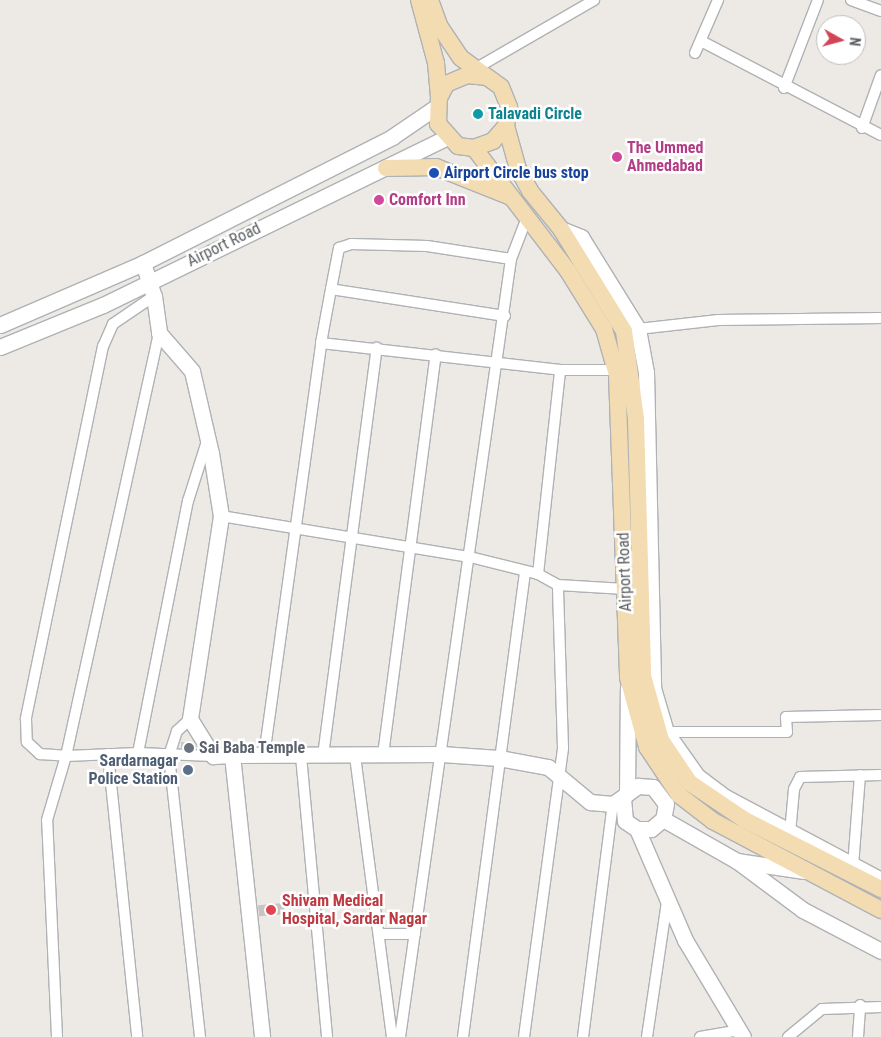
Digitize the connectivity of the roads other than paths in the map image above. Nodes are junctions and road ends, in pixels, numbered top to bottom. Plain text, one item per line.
1 (419, 0) edge
2 (430, 0) edge
3 (594, 0) edge
4 (718, 0) edge
5 (818, 0) edge
6 (851, 0) edge
7 (881, 11) edge
8 (701, 40) junction
9 (695, 53) dead end
10 (479, 74) junction
11 (881, 75) edge
12 (784, 88) junction
13 (437, 102) junction
14 (506, 126) junction
15 (862, 128) junction
16 (881, 135) edge
17 (446, 138) junction
18 (474, 148) junction
19 (386, 168) junction
20 (518, 200) junction
21 (528, 215) junction
22 (561, 230) junction
23 (511, 259) junction
24 (143, 262) junction
25 (150, 281) junction
26 (331, 289) junction
27 (154, 296) junction
28 (504, 316) junction
29 (881, 318) edge
30 (0, 325) edge
31 (638, 329) junction
32 (159, 333) junction
33 (321, 342) junction
34 (0, 347) edge
35 (377, 348) junction
36 (436, 354) junction
37 (499, 360) junction
38 (560, 370) junction
39 (615, 370) junction
40 (208, 438) junction
41 (221, 516) junction
42 (296, 527) junction
43 (352, 537) junction
44 (411, 547) junction
45 (470, 557) junction
46 (525, 572) junction
47 (538, 574) junction
48 (558, 585) junction
49 (625, 589) junction
50 (628, 678) junction
51 (881, 715) edge
52 (190, 719) junction
53 (666, 732) junction
54 (138, 753) junction
55 (108, 754) junction
56 (383, 754) junction
57 (441, 754) junction
58 (232, 755) junction
59 (66, 756) junction
60 (169, 756) junction
61 (213, 756) junction
62 (264, 756) junction
63 (301, 756) junction
64 (323, 756) junction
65 (355, 756) junction
66 (499, 758) junction
67 (559, 774) junction
68 (881, 775) edge
69 (860, 776) junction
70 (664, 785) junction
71 (621, 799) junction
72 (663, 819) junction
73 (637, 829) junction
74 (790, 833) junction
75 (737, 861) junction
76 (853, 866) junction
77 (804, 871) junction
78 (821, 880) junction
79 (881, 880) edge
80 (881, 890) edge
81 (881, 900) edge
82 (667, 902) junction
83 (881, 910) edge
84 (380, 934) junction
85 (415, 934) junction
86 (881, 951) edge
87 (860, 1005) junction
88 (881, 1007) edge
89 (741, 1033) edge
90 (57, 1037) edge
91 (137, 1037) edge
92 (200, 1037) edge
93 (262, 1037) edge
94 (327, 1037) edge
95 (392, 1037) edge
96 (400, 1037) edge
97 (463, 1037) edge
98 (524, 1037) edge
99 (583, 1037) edge
100 (647, 1037) edge
101 (700, 1037) edge
102 (788, 1037) edge
103 (858, 1037) edge

1 - 13 main road
2 - 10 main road
3 - 10 street
4 - 8 street
5 - 12 street
6 - 7 street
8 - 9 street
8 - 12 street
10 - 13 main road
10 - 14 main road
11 - 15 street
12 - 15 street
13 - 17 main road
13 - 24 street, Airport Road
14 - 18 main road
14 - 22 main road, Airport Road
15 - 16 street
17 - 18 main road
17 - 19 street, Airport Road
18 - 20 main road, Airport Road
19 - 20 main road
19 - 25 street, Airport Road
20 - 21 main road, Airport Road
21 - 23 street
21 - 39 main road, Airport Road
22 - 31 street
22 - 80 main road, Airport Road
23 - 26 street
23 - 28 street
24 - 25 street
24 - 30 street, Airport Road
25 - 27 street
25 - 34 street, Airport Road
26 - 28 street
26 - 33 street
27 - 32 street
27 - 59 street
28 - 37 street
29 - 31 street
31 - 53 street
32 - 40 street
32 - 59 street
33 - 35 street
33 - 42 street
35 - 36 street
35 - 43 street
36 - 37 street
36 - 44 street
37 - 38 street
37 - 45 street
38 - 39 street
38 - 47 street
39 - 49 main road, Airport Road
40 - 41 street
40 - 54 street
41 - 42 street
41 - 52 street
42 - 43 street
42 - 62 street
43 - 44 street
43 - 64 street
44 - 45 street
44 - 56 street
45 - 46 street
45 - 57 street
46 - 47 street
46 - 66 street
47 - 48 street
48 - 49 street
48 - 67 street
49 - 50 main road, Airport Road
50 - 70 main road, Airport Road
50 - 71 street
51 - 53 street
52 - 60 street
52 - 61 street
53 - 74 street
54 - 55 street
54 - 60 street
55 - 59 street
55 - 91 street
56 - 57 street
56 - 65 street
57 - 66 street
57 - 85 street
58 - 61 street
58 - 62 street
58 - 93 street
59 - 90 street
60 - 61 street
60 - 92 street
62 - 63 street
63 - 64 street
63 - 94 street
64 - 65 street
65 - 84 street
66 - 67 street
66 - 97 street
67 - 71 street
67 - 98 street
68 - 69 street
69 - 74 street
69 - 76 street
70 - 71 street
70 - 72 street
70 - 77 main road, Airport Road
71 - 73 street
71 - 99 street
72 - 73 street
72 - 75 street
73 - 82 street
74 - 76 street
75 - 77 street
75 - 86 street
76 - 79 street
77 - 78 main road, Airport Road
78 - 81 main road
78 - 83 main road, Airport Road
82 - 89 street
82 - 100 street
84 - 85 street
84 - 95 street
85 - 96 street
87 - 88 street
87 - 102 street
87 - 103 street
89 - 101 street

